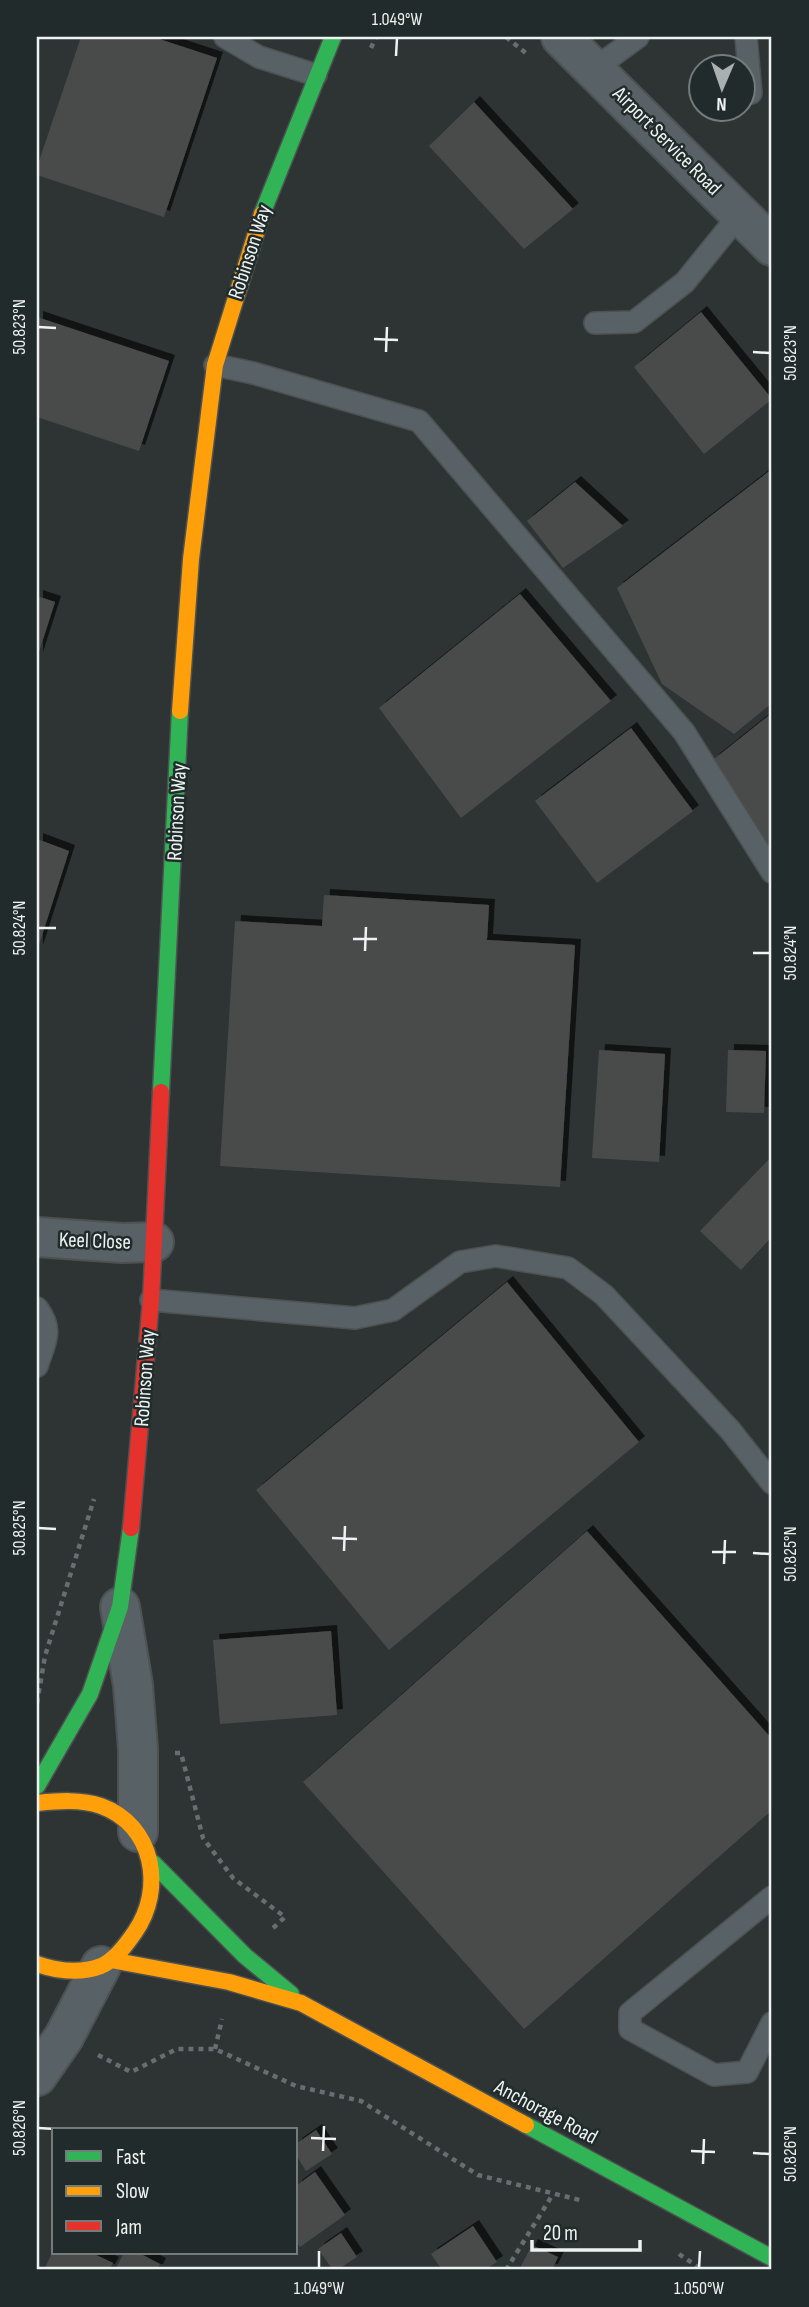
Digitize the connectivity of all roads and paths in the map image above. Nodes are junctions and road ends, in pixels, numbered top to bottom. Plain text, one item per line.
1 (225, 37) edge
2 (333, 37) edge
3 (561, 37) edge
4 (638, 37) edge
5 (594, 69) junction
6 (316, 75) junction
7 (740, 214) junction
8 (772, 246) edge
9 (595, 323) dead end
10 (215, 365) junction
11 (772, 872) edge
12 (37, 1237) edge
13 (154, 1242) junction
14 (151, 1300) junction
15 (37, 1308) edge
16 (37, 1366) edge
17 (772, 1483) edge
18 (120, 1607) junction
19 (37, 1786) edge
20 (37, 1803) edge
21 (146, 1848) junction
22 (772, 1897) edge
23 (106, 1963) junction
24 (37, 1964) edge
25 (301, 2003) junction
26 (772, 2023) edge
27 (64, 2038) junction
28 (37, 2076) edge
29 (553, 2194) junction
30 (590, 2202) dead end
31 (677, 2252) dead end
32 (772, 2257) edge
33 (506, 2270) edge
34 (709, 2270) edge

1 - 6 lane
2 - 6 street, Robinson Way
3 - 5 street, Airport Service Road
4 - 5 lane
5 - 7 street, Airport Service Road
6 - 10 street, Robinson Way
7 - 8 street, Airport Service Road
7 - 9 lane
10 - 11 lane
10 - 13 street, Robinson Way
12 - 13 street, Keel Close
13 - 14 street, Robinson Way
14 - 17 lane
14 - 18 street, Robinson Way
15 - 16 lane
18 - 19 street, Robinson Way
18 - 21 street, Robinson Way
20 - 21 street, Anchorage Road
21 - 23 street
21 - 25 street, Anchorage Road
22 - 26 lane
23 - 24 street, Anchorage Road
23 - 25 street, Anchorage Road
23 - 27 street
25 - 32 street, Anchorage Road
27 - 28 street
27 - 29 path
29 - 30 path
29 - 33 path
31 - 34 path

